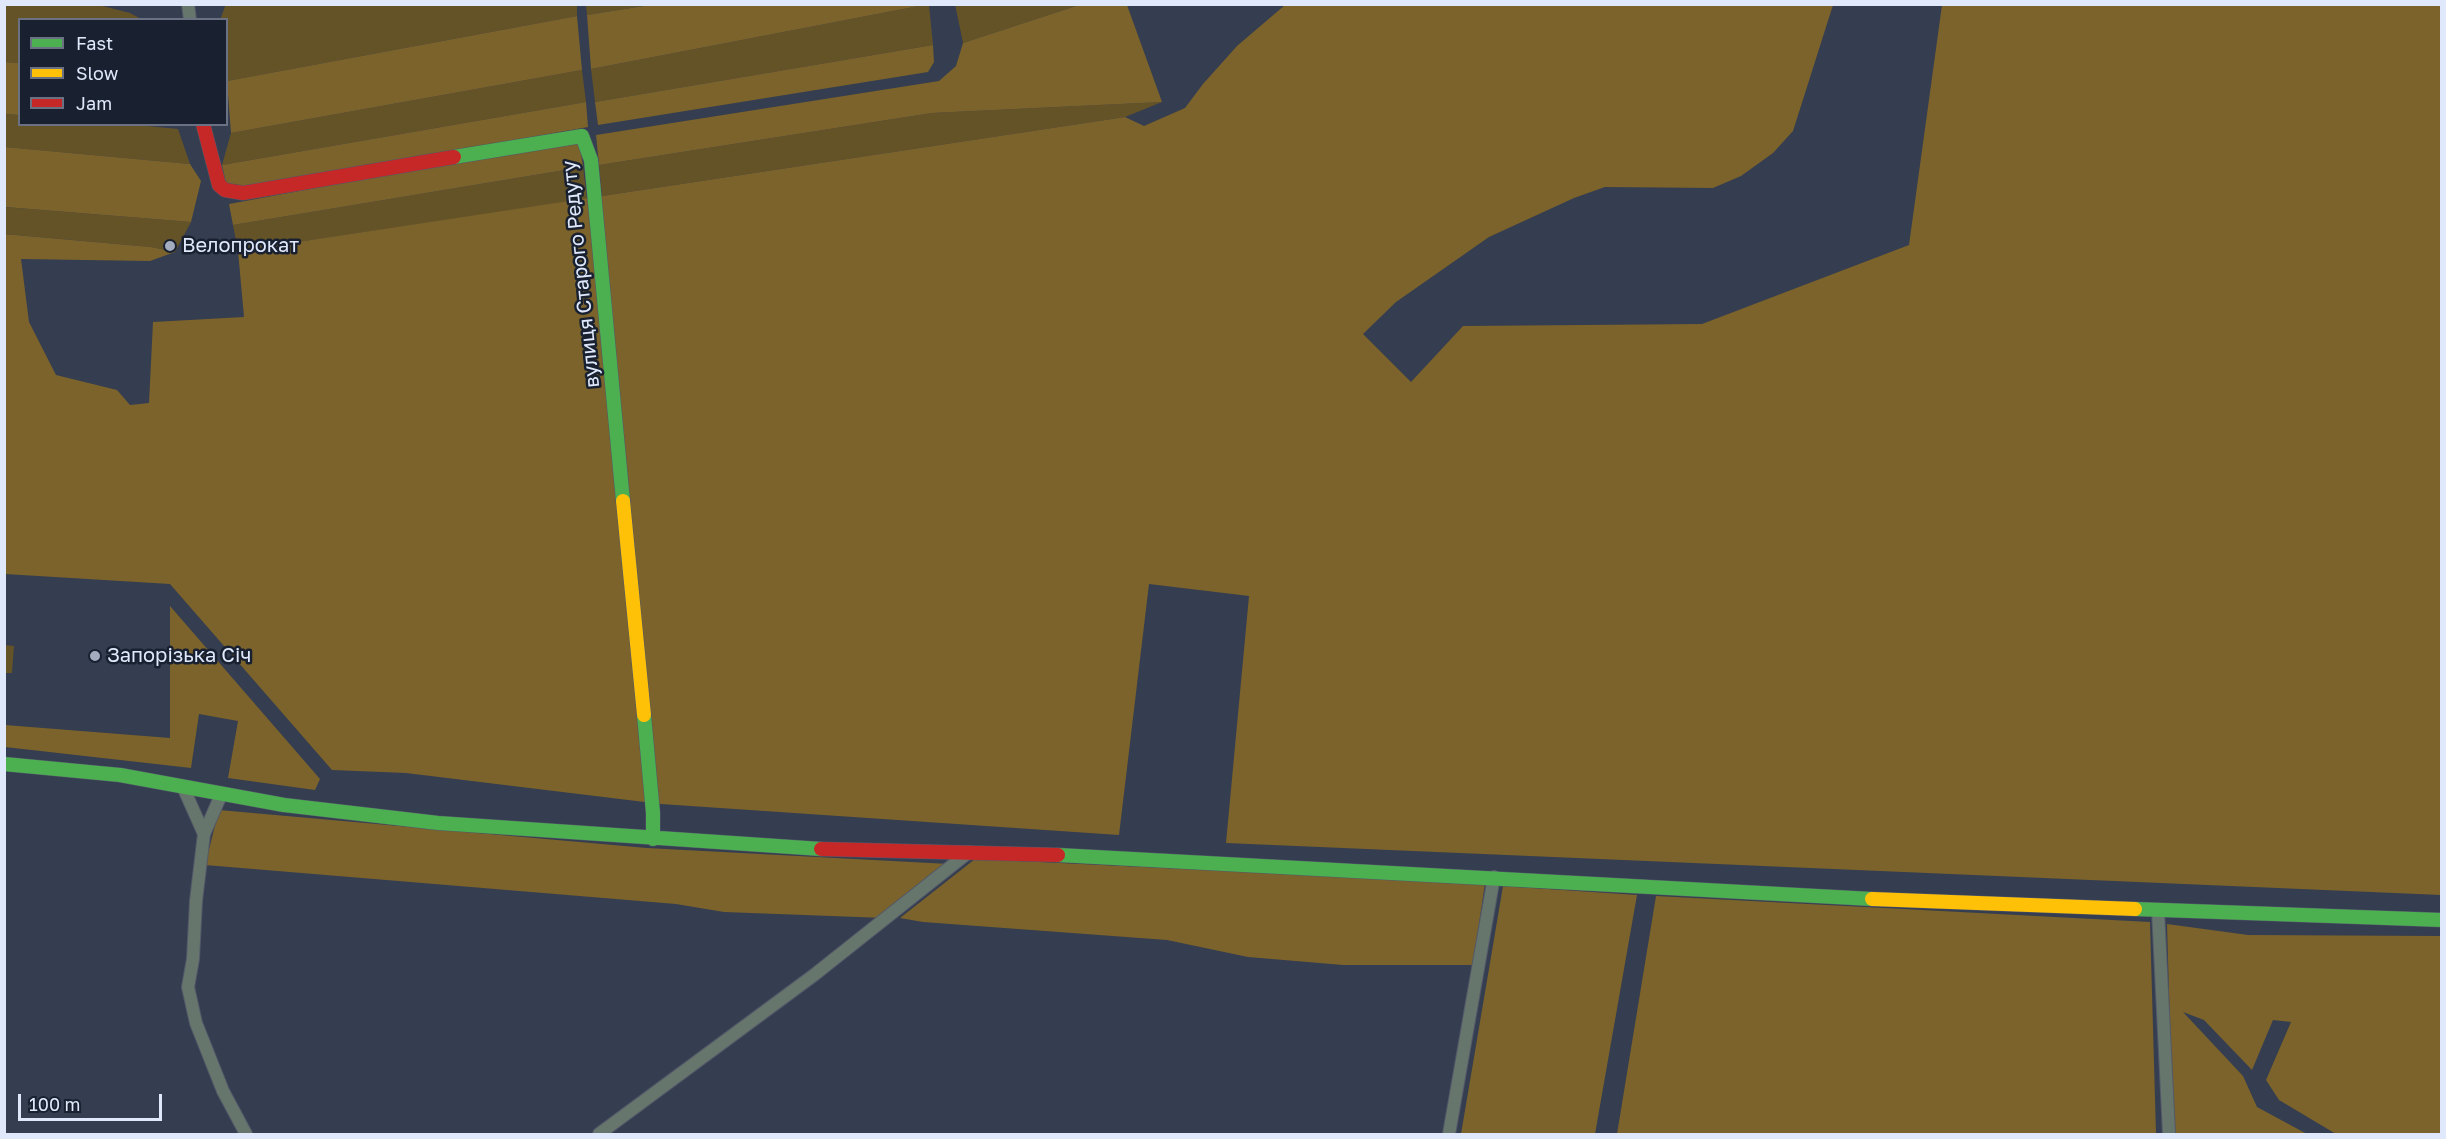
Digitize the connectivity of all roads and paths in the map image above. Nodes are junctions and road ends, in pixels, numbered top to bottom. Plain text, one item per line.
1 (204, 126) edge
2 (4, 764) edge
3 (183, 787) junction
4 (221, 795) junction
5 (204, 834) junction
6 (653, 839) junction
7 (969, 852) junction
8 (1494, 877) junction
9 (2158, 910) junction
10 (2442, 920) edge
11 (246, 1134) edge
12 (599, 1134) edge
13 (1449, 1134) edge
14 (2169, 1134) edge

1 - 6 main road, вулиця Старого Редуту
2 - 3 main road
3 - 4 main road
3 - 5 street
4 - 5 street
4 - 6 main road
5 - 11 street
6 - 7 main road
7 - 8 main road
7 - 12 street
8 - 9 main road
8 - 13 street
9 - 10 main road
9 - 14 street

